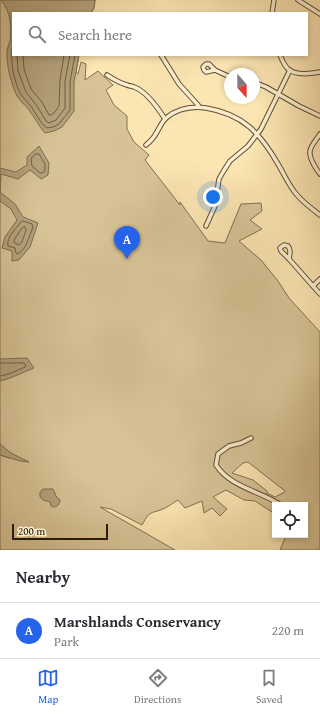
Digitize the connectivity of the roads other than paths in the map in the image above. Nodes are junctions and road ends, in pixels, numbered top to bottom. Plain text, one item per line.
1 (274, 0) edge
2 (298, 0) edge
3 (272, 12) edge
4 (320, 14) edge
5 (162, 56) edge
6 (280, 56) edge
7 (215, 70) dead end
8 (290, 70) junction
9 (320, 72) edge
10 (224, 74) edge
11 (107, 75) dead end
12 (260, 84) edge
13 (278, 93) junction
14 (199, 107) junction
15 (320, 116) edge
16 (165, 119) junction
17 (257, 134) junction
18 (320, 134) edge
19 (146, 145) dead end
20 (320, 174) edge
21 (320, 215) edge
22 (206, 226) dead end
23 (289, 259) dead end
24 (320, 279) edge
25 (313, 286) junction
26 (320, 294) edge
27 (251, 438) dead end
28 (276, 502) edge

1 - 3 street
2 - 4 street
5 - 14 street
6 - 8 street
7 - 10 street
8 - 9 street
8 - 13 street
11 - 16 street
12 - 13 street
13 - 15 street
13 - 17 street
14 - 16 street
14 - 17 street
16 - 19 street
17 - 21 street
17 - 22 street
18 - 20 street
23 - 25 street
24 - 25 street
25 - 26 street
27 - 28 street

